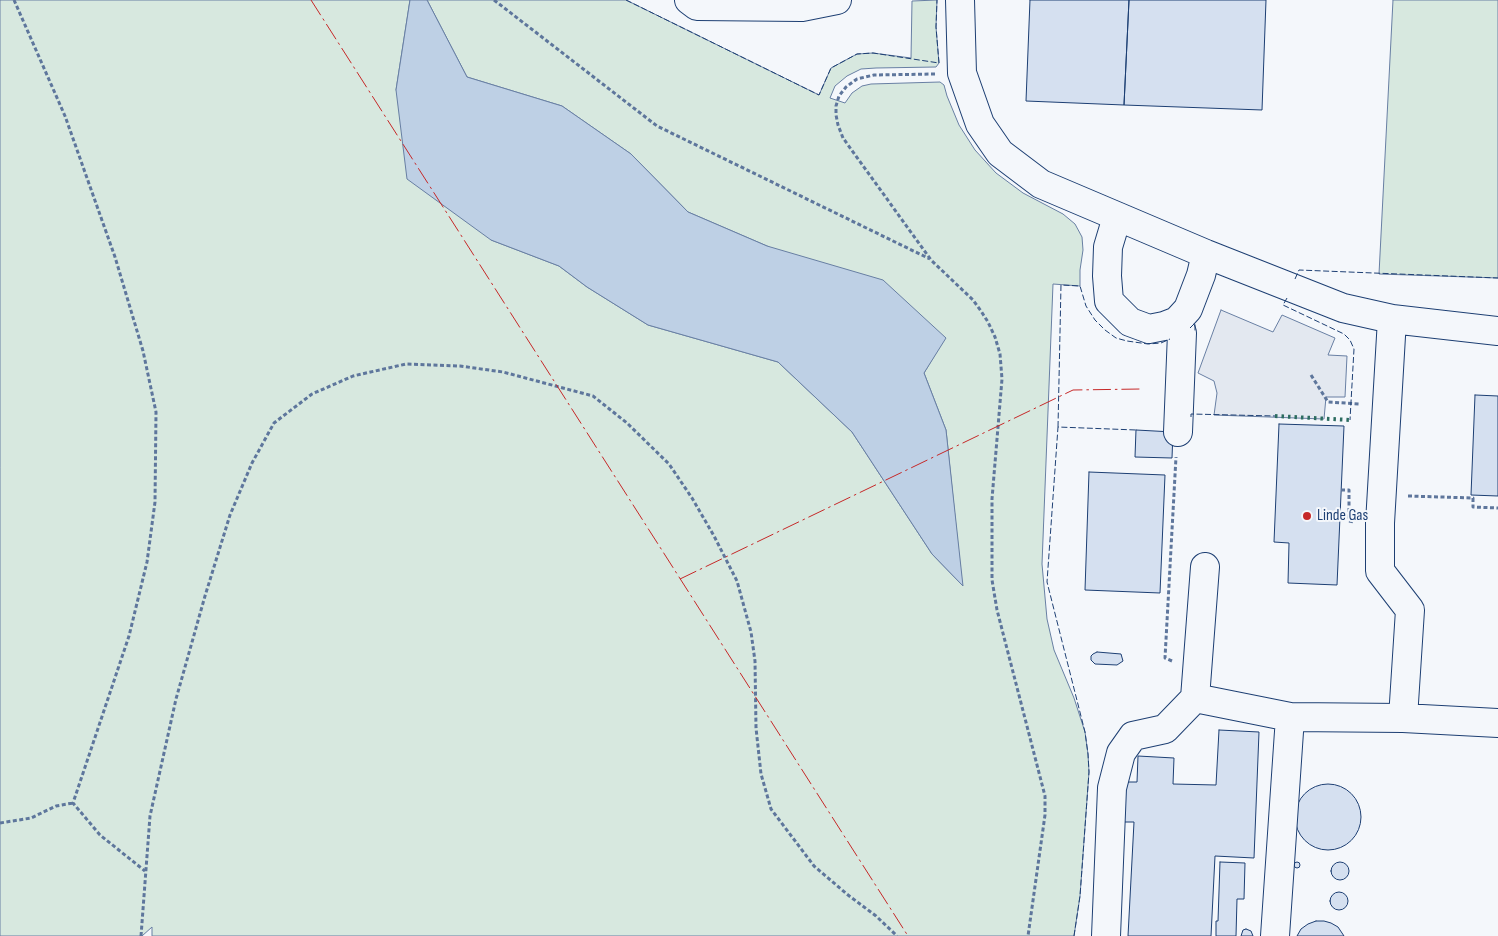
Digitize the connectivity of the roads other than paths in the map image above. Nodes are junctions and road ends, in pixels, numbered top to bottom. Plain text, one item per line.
1 (689, 0) edge
2 (837, 0) edge
3 (960, 0) edge
4 (802, 3) edge
5 (1117, 217) junction
6 (1206, 254) junction
7 (1392, 319) junction
8 (1177, 320) junction
9 (1498, 331) edge
10 (1178, 432) road end
11 (1204, 568) dead end
12 (1196, 685) junction
13 (1290, 717) junction
14 (1403, 718) junction
15 (1498, 723) edge
16 (1106, 936) edge
17 (1275, 936) edge

1 - 4 street
2 - 4 street
3 - 5 street
5 - 6 street
5 - 8 street
6 - 7 street
6 - 8 street
7 - 9 street
7 - 14 street
8 - 10 street
11 - 12 street
12 - 13 street
12 - 16 street
13 - 14 street
13 - 17 street
14 - 15 street

